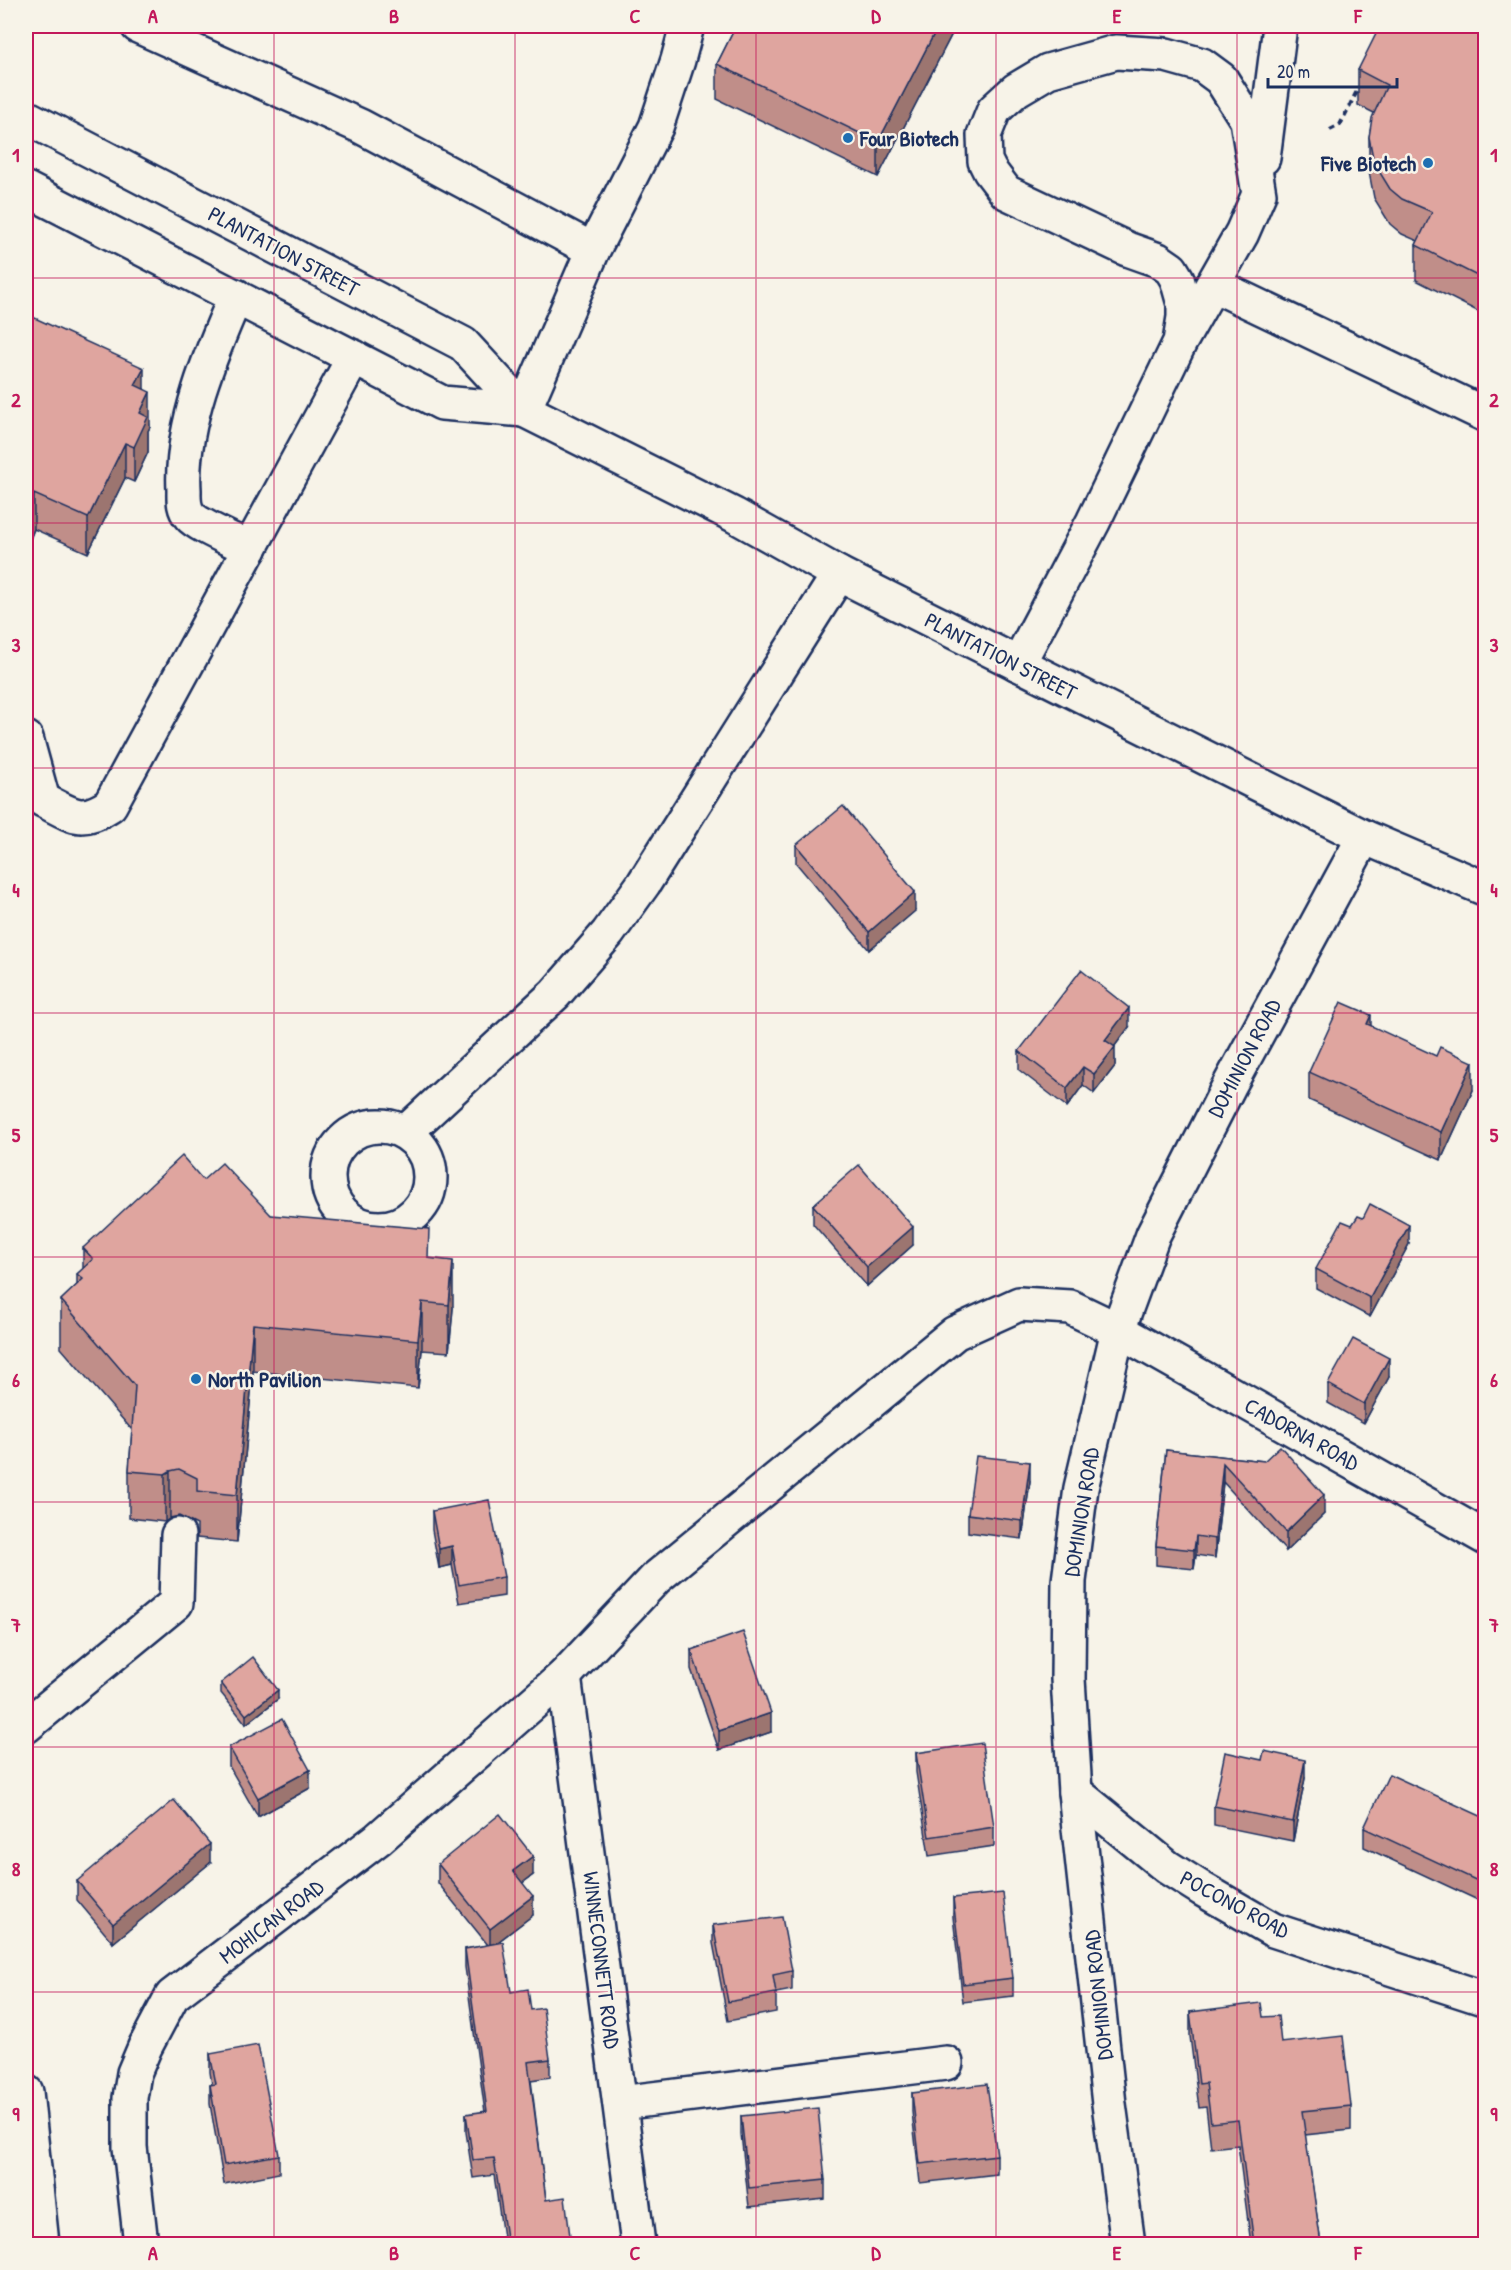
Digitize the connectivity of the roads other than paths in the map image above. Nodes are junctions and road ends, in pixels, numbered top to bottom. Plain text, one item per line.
1 (138, 26) edge
2 (687, 26) edge
3 (1280, 26) edge
4 (26, 117) edge
5 (26, 189) edge
6 (1259, 194) junction
7 (593, 250) junction
8 (1214, 285) junction
9 (236, 296) junction
10 (1180, 342) junction
11 (354, 357) junction
12 (524, 410) junction
13 (1485, 415) edge
14 (250, 549) junction
15 (839, 574) junction
16 (1018, 664) junction
17 (26, 738) edge
18 (1364, 837) junction
19 (1485, 889) edge
20 (406, 1132) dead end
21 (1118, 1330) junction
22 (178, 1535) dead end
23 (1485, 1538) edge
24 (564, 1676) junction
25 (26, 1725) edge
26 (1076, 1792) junction
27 (1485, 1999) edge
28 (946, 2063) dead end
29 (26, 2092) edge
30 (620, 2103) junction
31 (42, 2244) edge
32 (141, 2244) edge
33 (638, 2244) edge
34 (1128, 2244) edge

1 - 7 street
2 - 7 street
3 - 6 street
4 - 12 street, PLANTATION STREET
5 - 9 street, PLANTATION STREET
6 - 8 street
6 - 10 street
7 - 12 street
8 - 10 street
8 - 13 street
9 - 11 street, PLANTATION STREET
9 - 14 street
10 - 16 street
11 - 12 street, PLANTATION STREET
11 - 14 street
12 - 15 street, PLANTATION STREET
14 - 17 street
15 - 16 street, PLANTATION STREET
15 - 20 street
16 - 18 street, PLANTATION STREET
18 - 19 street, PLANTATION STREET
18 - 21 street, DOMINION ROAD
21 - 23 street, CADORNA ROAD
21 - 24 street, CADORNA ROAD
21 - 26 street, DOMINION ROAD
22 - 25 street
24 - 30 street, WINNECONNETT ROAD
24 - 32 street, MOHICAN ROAD
26 - 27 street, POCONO ROAD
26 - 34 street, DOMINION ROAD
28 - 30 street
29 - 31 street
30 - 33 street, WINNECONNETT ROAD

